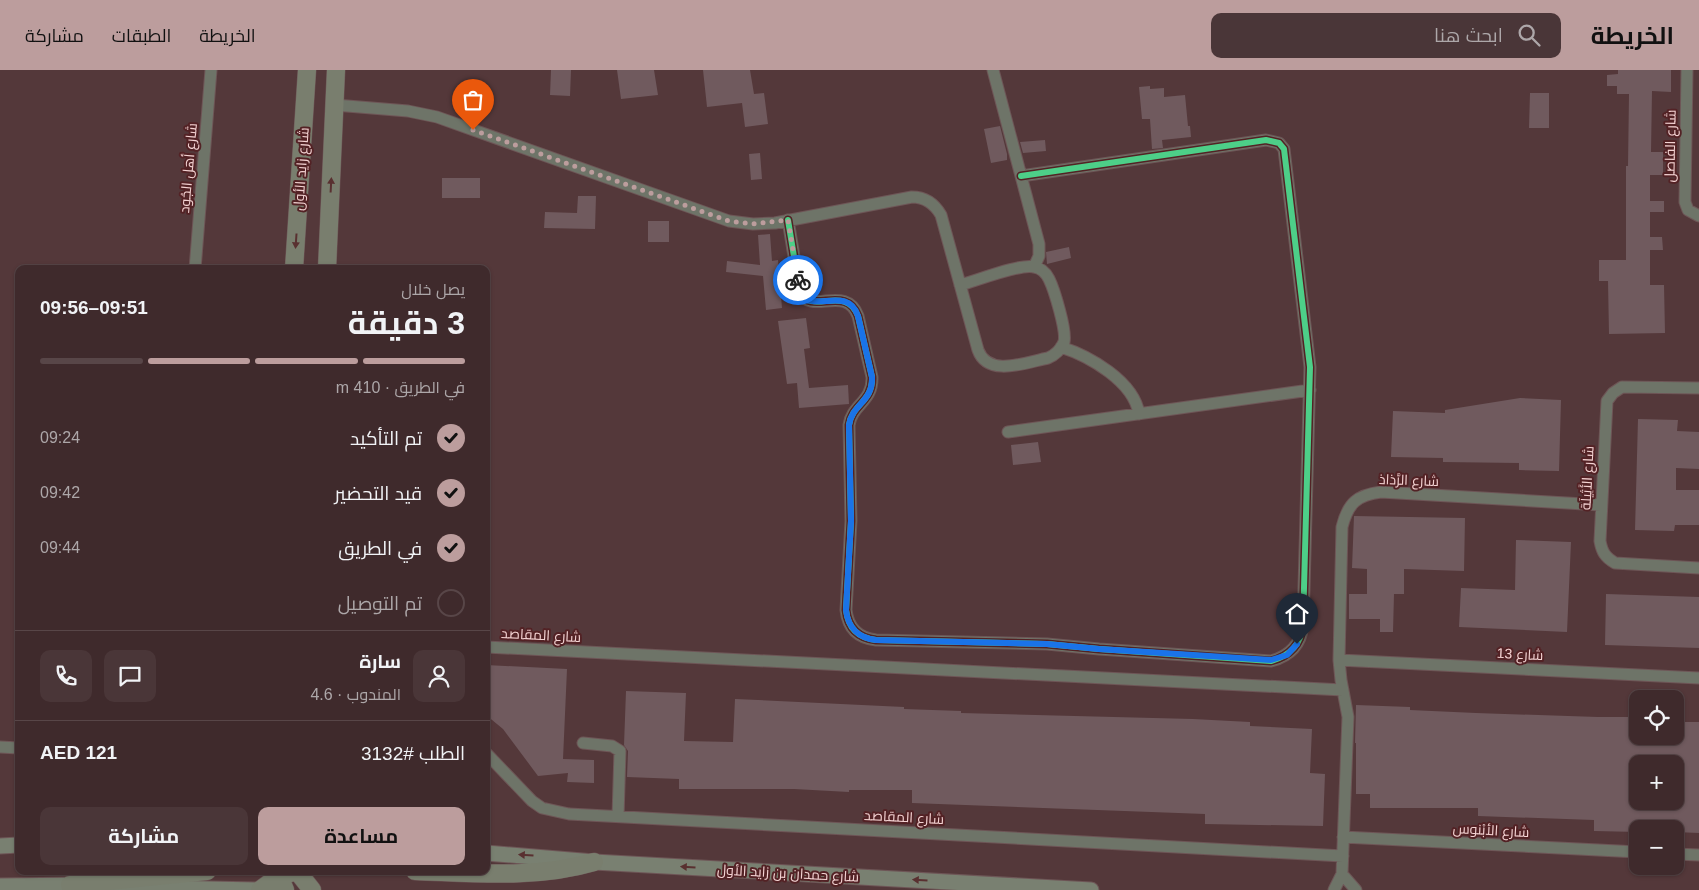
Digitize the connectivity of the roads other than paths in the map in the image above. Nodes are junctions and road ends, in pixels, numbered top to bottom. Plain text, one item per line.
1 (210, 70) edge
2 (307, 70) edge
3 (336, 70) edge
4 (993, 70) edge
5 (1687, 70) edge
6 (335, 105) junction
7 (1021, 176) junction
8 (1699, 216) edge
9 (788, 220) junction
10 (195, 265) edge
11 (294, 265) edge
12 (327, 265) edge
13 (1034, 267) junction
14 (960, 285) junction
15 (1061, 347) junction
16 (1699, 388) edge
17 (1310, 390) junction
18 (1139, 414) junction
19 (1008, 432) dead end
20 (1601, 505) junction
21 (1699, 568) edge
22 (490, 647) edge
23 (1339, 660) junction
24 (1699, 678) edge
25 (1343, 690) junction
26 (583, 743) dead end
27 (0, 747) edge
28 (15, 748) edge
29 (490, 757) edge
30 (618, 817) junction
31 (1343, 837) junction
32 (15, 845) edge
33 (0, 846) edge
34 (1629, 852) edge
35 (490, 853) edge
36 (1684, 854) edge
37 (1699, 855) edge
38 (1343, 856) junction
39 (594, 862) junction
40 (490, 872) edge
41 (1342, 874) junction
42 (168, 875) edge
43 (260, 875) edge
44 (300, 875) edge
45 (313, 875) edge
46 (280, 879) edge
47 (70, 885) junction
48 (0, 886) edge
49 (144, 889) edge
50 (259, 890) edge
51 (313, 890) edge
52 (1091, 890) edge
53 (1334, 890) edge
54 (1356, 890) edge

1 - 10 street, شارع أهل الجُود
2 -> 11 main road, شارع زايد الأول
3 - 6 main road
4 - 7 street
5 - 8 street, شارع الفاصل
6 - 9 street
12 -> 6 main road
7 - 13 street
7 - 17 street
9 - 14 street
9 - 17 street
13 - 14 street
13 - 15 street
14 - 15 street
15 - 18 street
16 - 20 street, شارع الأَثِيلَة
17 - 18 street
18 - 19 street
20 - 21 street, شارع الأَثِيلَة
20 - 23 street, شارع الرَّذاذ
22 - 25 street, شارع المقاصد
23 - 24 street, شارع 13
23 - 25 street, شارع الرَّذاذ
25 - 31 street, شارع الرَّذاذ
26 - 30 street
27 - 28 street
29 - 30 street, شارع المقاصد
30 - 38 street, شارع المقاصد
31 - 34 street, شارع الأبْنوس
31 - 38 street, شارع الرَّذاذ
32 - 33 main road
39 -> 35 main road, شارع حمدان بن زايد الأول
36 - 37 street
38 - 41 street, شارع الرَّذاذ
39 - 40 main road
52 -> 39 main road, شارع حمدان بن زايد الأول
41 - 53 street, شارع الرَّذاذ
41 - 54 street
42 - 47 main road
43 - 50 main road
44 - 51 main road
45 - 51 main road
46 - 50 main road
47 - 48 main road
47 - 49 main road
49 - 50 main road

